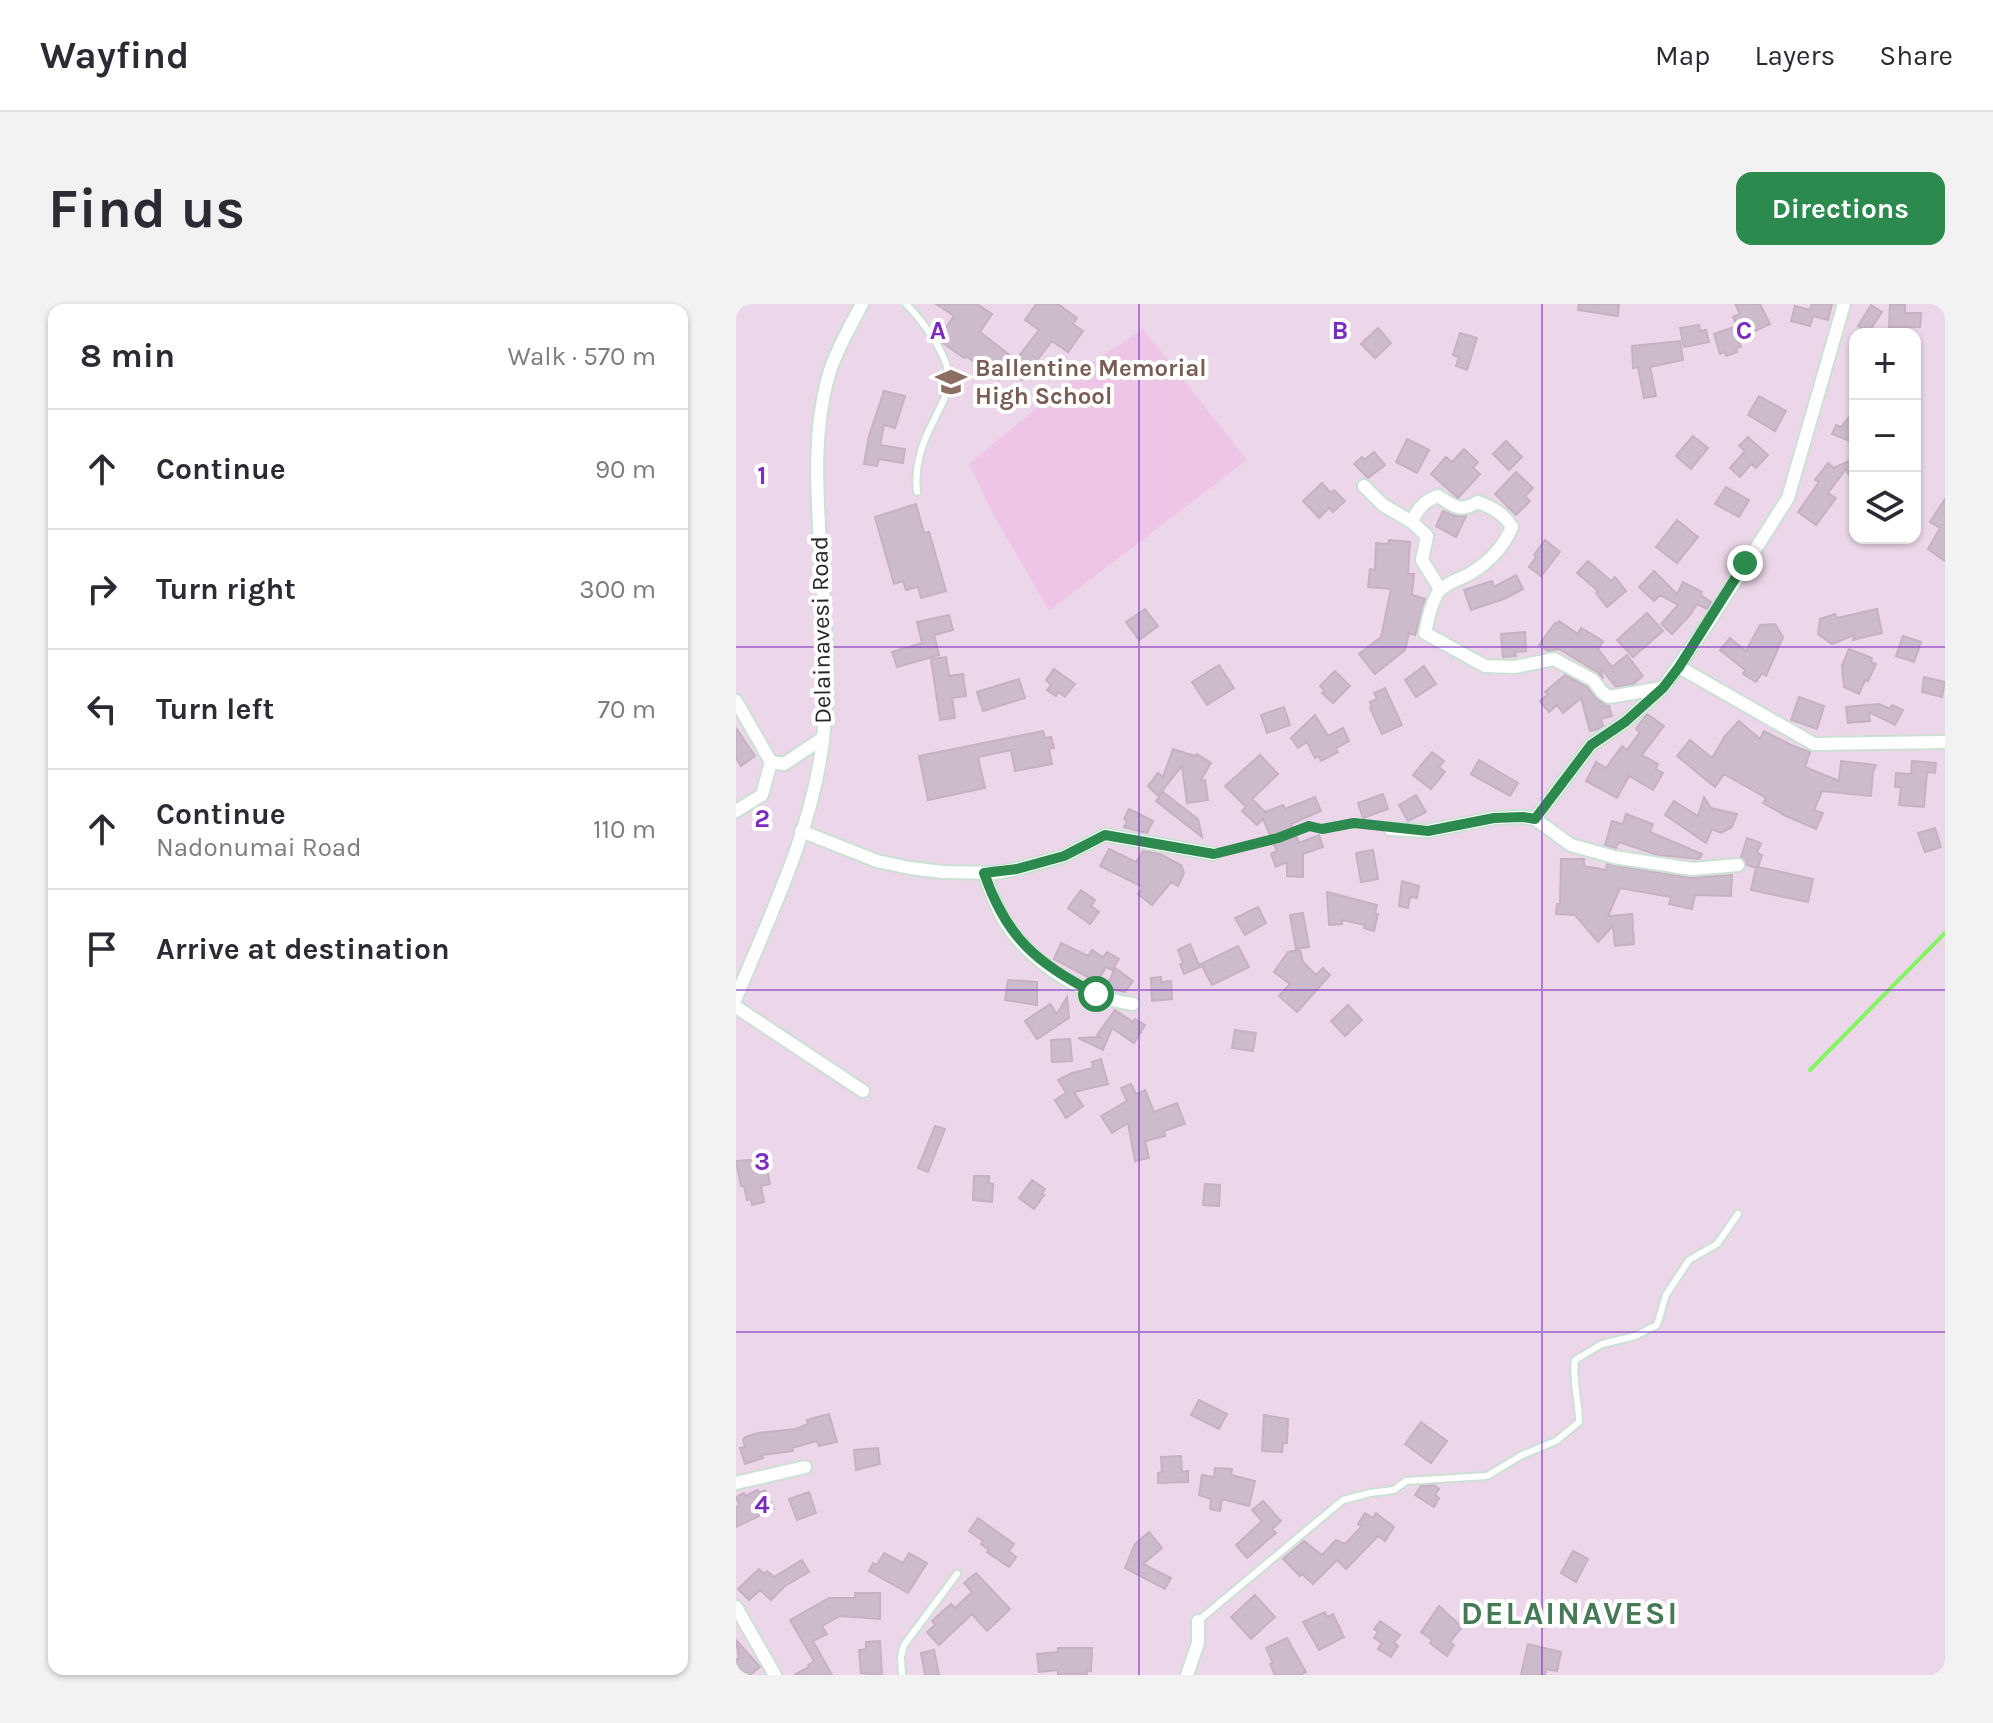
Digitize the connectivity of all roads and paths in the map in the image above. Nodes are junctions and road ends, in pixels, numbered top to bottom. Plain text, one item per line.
1 (862, 304) edge
2 (906, 304) edge
3 (1844, 304) edge
4 (1364, 486) dead end
5 (917, 492) dead end
6 (1412, 522) junction
7 (1440, 589) junction
8 (1679, 667) junction
9 (1663, 688) junction
10 (736, 701) edge
11 (823, 738) junction
12 (1945, 742) edge
13 (771, 762) junction
14 (736, 811) edge
15 (1535, 819) junction
16 (1390, 829) joint
17 (801, 831) junction
18 (1214, 854) joint
19 (1738, 865) dead end
20 (984, 873) junction
21 (736, 998) edge
22 (1133, 1004) dead end
23 (736, 1007) edge
24 (863, 1091) dead end
25 (1738, 1214) dead end
26 (805, 1467) dead end
27 (736, 1483) edge
28 (957, 1574) dead end
29 (736, 1607) edge
30 (1198, 1621) joint
31 (775, 1675) edge
32 (902, 1675) edge
33 (1187, 1675) edge

1 - 11 street, Delainavesi Road
2 - 5 lane
3 - 8 street
4 - 6 street
6 - 7 street
6 - 7 street
7 - 9 street
8 - 9 street
8 - 12 street
9 - 15 street
10 - 13 street
11 - 13 street
11 - 17 street, Delainavesi Road
13 - 14 street
15 - 16 street
15 - 19 street
16 - 18 path
17 - 20 street
17 - 21 street, Delainavesi Road
18 - 20 street
20 - 22 street
23 - 24 street
25 - 30 lane
26 - 27 street
28 - 32 lane
29 - 31 street
30 - 33 street

